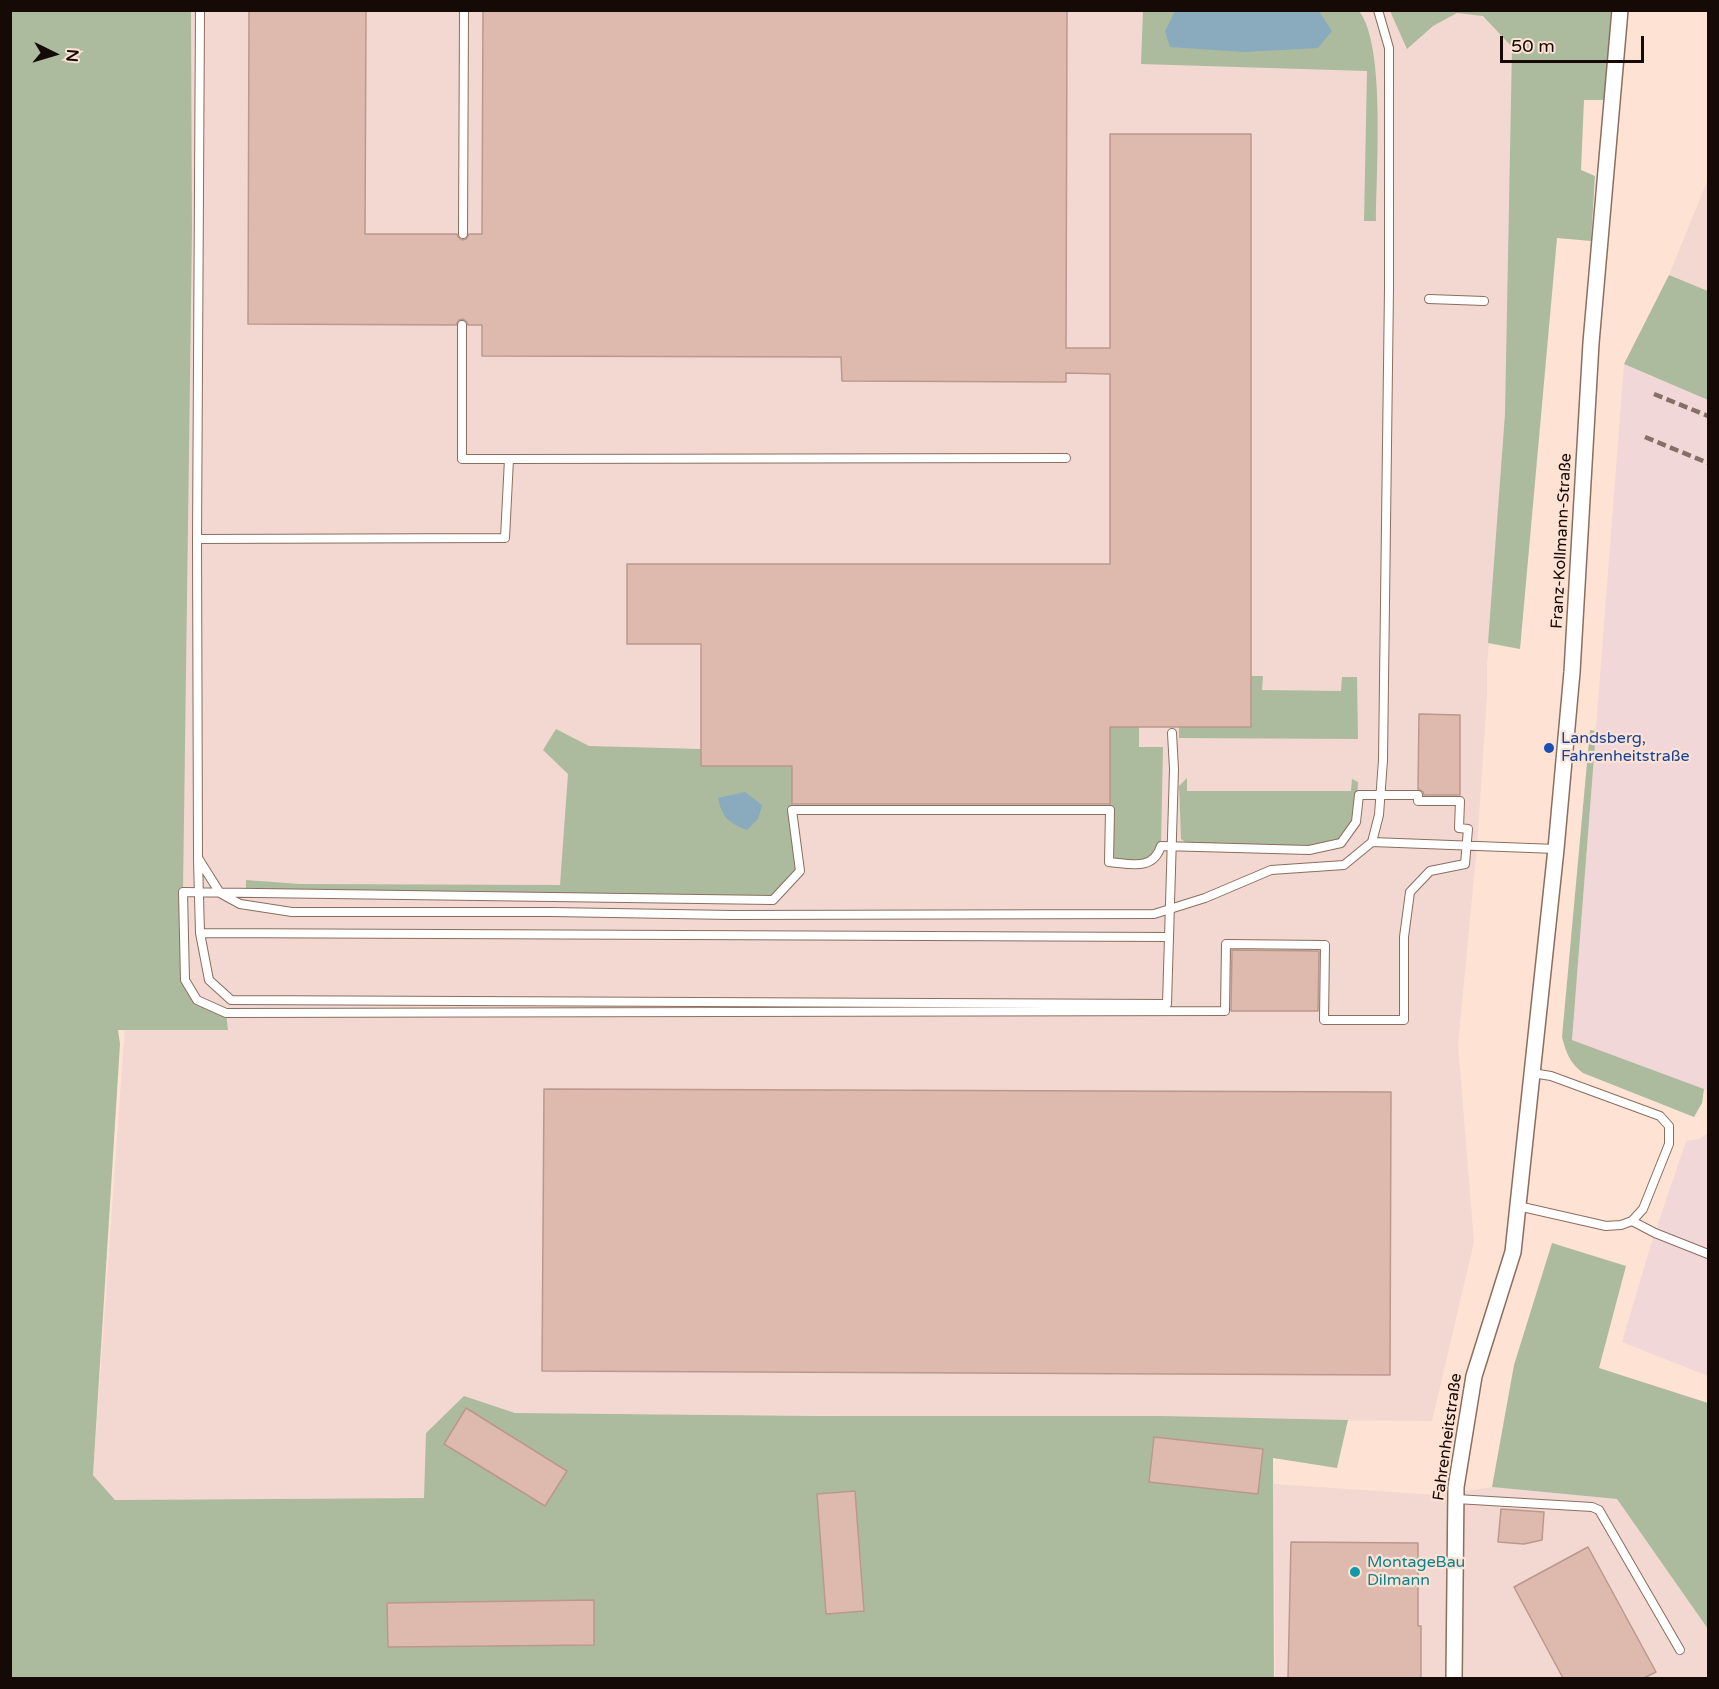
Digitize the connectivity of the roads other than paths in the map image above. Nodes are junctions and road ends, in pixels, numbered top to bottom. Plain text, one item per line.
1 (200, 10) edge
2 (464, 10) edge
3 (1378, 10) edge
4 (1620, 10) edge
5 (463, 234) dead end
6 (1429, 299) dead end
7 (1484, 301) dead end
8 (462, 325) dead end
9 (1066, 458) dead end
10 (509, 459) junction
11 (197, 539) junction
12 (1172, 733) dead end
13 (1381, 795) junction
14 (1372, 842) junction
15 (1467, 844) junction
16 (1171, 846) junction
17 (1556, 849) junction
18 (198, 858) junction
19 (199, 893) junction
20 (220, 893) junction
21 (1169, 909) junction
22 (200, 933) junction
23 (1168, 937) junction
24 (1530, 1073) junction
25 (1518, 1206) junction
26 (1632, 1221) junction
27 (1708, 1254) edge
28 (1456, 1498) junction
29 (1680, 1650) dead end
30 (1454, 1678) edge

1 - 11 lane
2 - 5 lane
3 - 13 lane
4 - 17 street, Franz-Kollmann-Straße
6 - 7 lane
8 - 10 lane
9 - 10 lane
10 - 11 lane
11 - 18 lane
12 - 16 lane
13 - 14 lane
13 - 15 lane
13 - 16 lane
14 - 15 lane
14 - 21 lane
15 - 17 lane
15 - 19 lane
16 - 20 lane
16 - 21 lane
17 - 24 street, Franz-Kollmann-Straße
18 - 19 lane
18 - 20 lane
19 - 20 lane
19 - 22 lane
20 - 21 lane
21 - 23 lane
22 - 23 lane
22 - 23 lane
24 - 25 street, Franz-Kollmann-Straße
24 - 26 lane
25 - 26 lane
25 - 28 street, Fahrenheitstraße
26 - 27 lane
28 - 29 lane
28 - 30 street, Fahrenheitstraße

